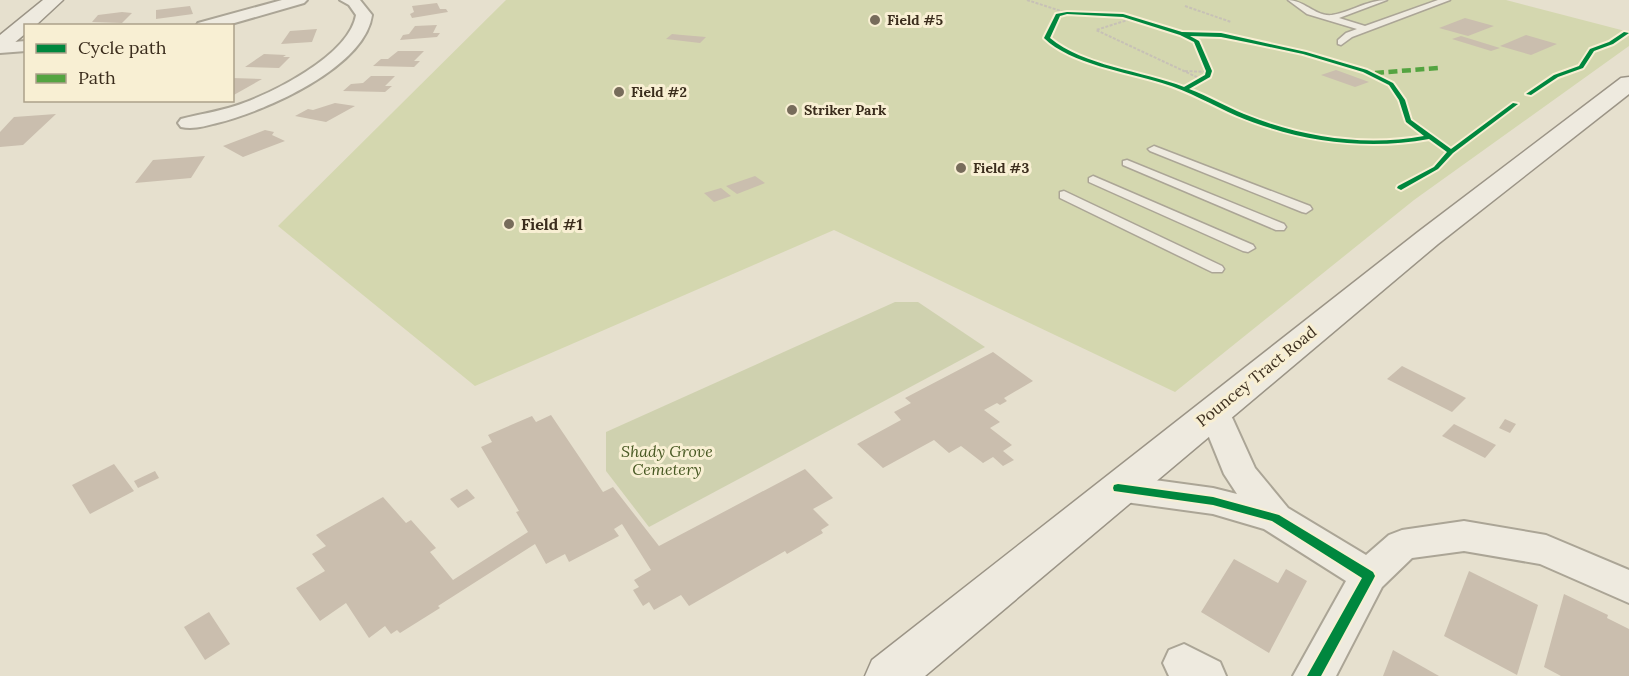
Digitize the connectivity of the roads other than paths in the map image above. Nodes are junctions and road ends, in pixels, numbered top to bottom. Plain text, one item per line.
1 (299, 0) edge
2 (348, 0) edge
3 (1292, 0) edge
4 (1383, 0) edge
5 (1446, 0) edge
6 (63, 3) edge
7 (1331, 18) junction
8 (33, 24) edge
9 (50, 24) edge
10 (211, 24) edge
11 (1365, 29) junction
12 (24, 30) edge
13 (1341, 42) dead end
14 (24, 46) edge
15 (0, 47) edge
16 (24, 48) edge
17 (0, 69) edge
18 (1629, 82) edge
19 (188, 123) dead end
20 (1154, 149) dead end
21 (1127, 163) dead end
22 (1093, 180) dead end
23 (1064, 195) dead end
24 (1306, 209) dead end
25 (1280, 227) dead end
26 (1248, 248) dead end
27 (1217, 269) dead end
28 (1214, 410) junction
29 (1118, 488) junction
30 (1275, 518) junction
31 (1369, 576) junction
32 (1629, 587) edge
33 (889, 676) edge
34 (1314, 676) edge

1 - 10 street
2 - 19 street
3 - 7 lane
4 - 7 lane
5 - 11 lane
6 - 8 main road
6 - 9 main road
7 - 11 lane
11 - 13 lane
12 - 15 main road
14 - 15 street
16 - 17 main road
18 - 28 main road, Pouncey Tract Road
20 - 24 lane
21 - 25 lane
22 - 26 lane
23 - 27 lane
28 - 29 main road, Pouncey Tract Road
28 - 30 street
29 - 30 street
29 - 33 main road, Pouncey Tract Road
30 - 31 street
31 - 32 street
31 - 34 street

